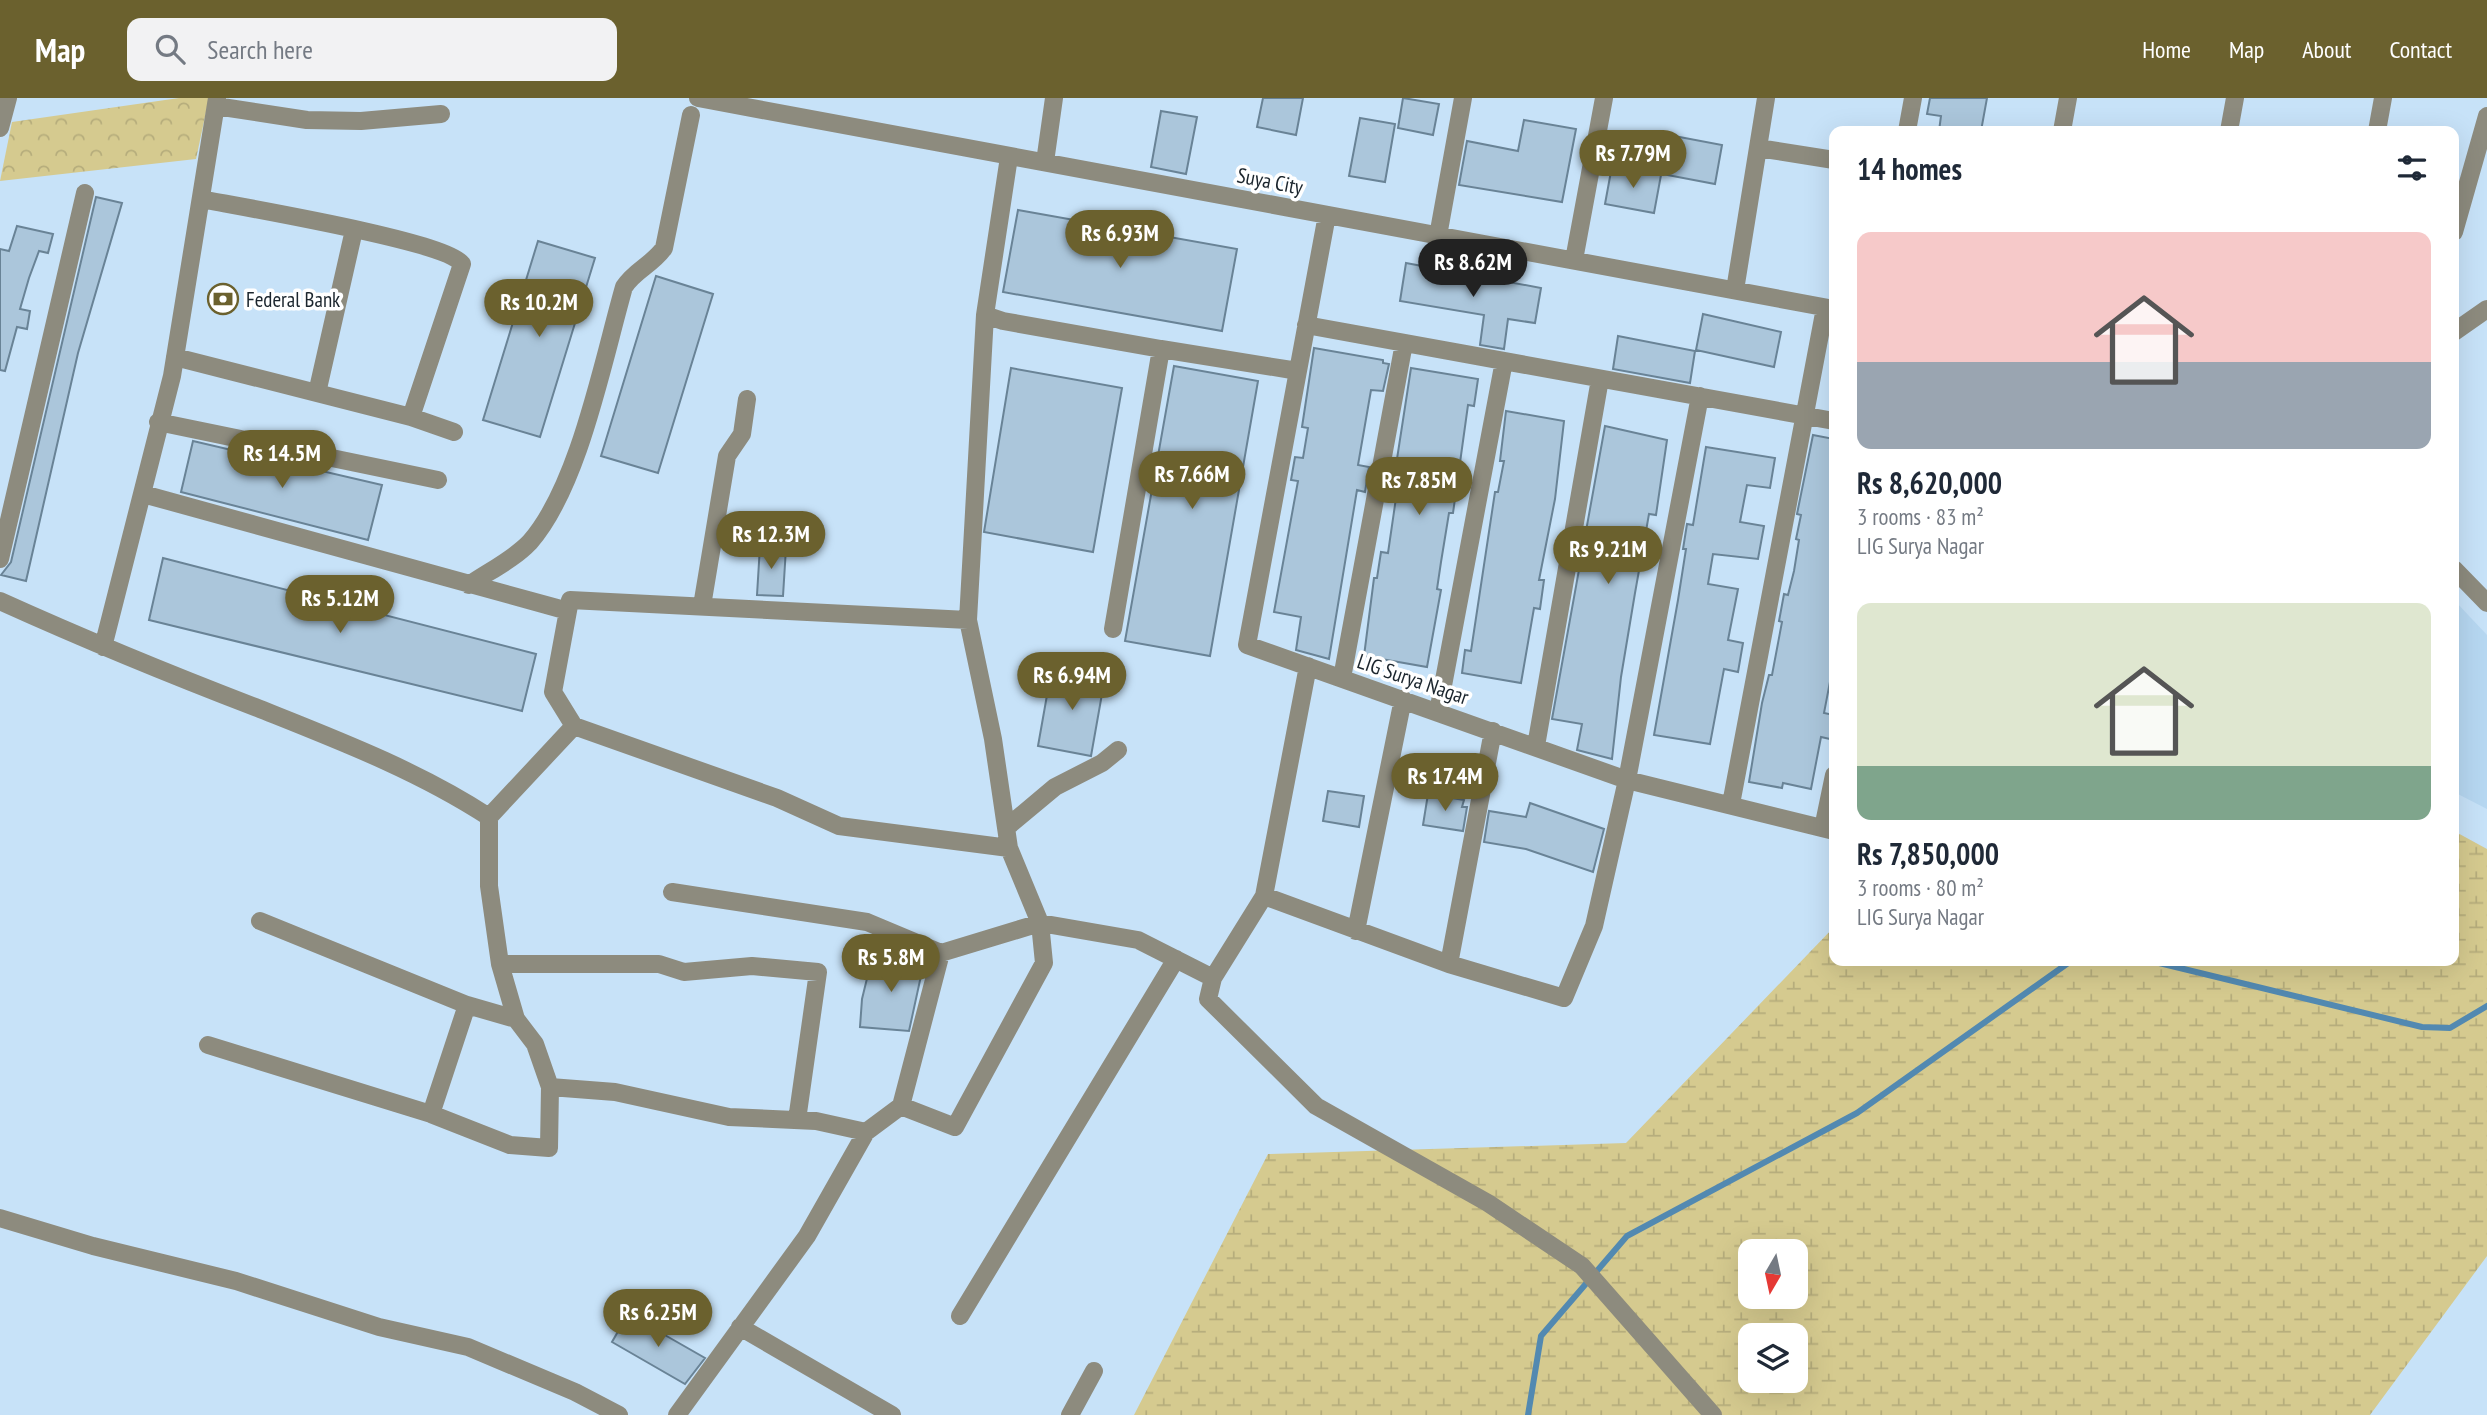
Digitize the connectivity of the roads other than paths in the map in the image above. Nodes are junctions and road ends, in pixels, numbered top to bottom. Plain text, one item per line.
1 (8, 98) edge
2 (698, 98) edge
3 (1054, 98) edge
4 (1463, 98) edge
5 (1604, 98) edge
6 (1766, 98) edge
7 (1913, 98) edge
8 (2068, 98) edge
9 (2235, 98) edge
10 (2383, 98) edge
11 (217, 102) edge
12 (440, 114) dead end
13 (691, 115) dead end
14 (2487, 116) edge
15 (1908, 126) edge
16 (2063, 126) edge
17 (2230, 126) edge
18 (2378, 126) edge
19 (0, 128) edge
20 (1758, 148) junction
21 (1009, 157) junction
22 (1829, 159) edge
23 (1045, 162) junction
24 (85, 193) dead end
25 (201, 199) junction
26 (2459, 214) edge
27 (1327, 215) junction
28 (354, 230) junction
29 (1438, 236) junction
30 (1574, 260) junction
31 (1735, 290) junction
32 (1829, 309) edge
33 (2487, 309) edge
34 (985, 315) junction
35 (1306, 326) junction
36 (2459, 329) edge
37 (1404, 343) junction
38 (1161, 349) junction
39 (175, 357) junction
40 (1504, 361) junction
41 (1298, 371) junction
42 (1600, 379) junction
43 (317, 393) junction
44 (1700, 397) junction
45 (747, 399) dead end
46 (1804, 415) junction
47 (411, 417) junction
48 (1829, 420) edge
49 (158, 422) junction
50 (454, 432) dead end
51 (438, 480) dead end
52 (143, 494) junction
53 (0, 559) edge
54 (2459, 574) edge
55 (469, 584) junction
56 (0, 601) edge
57 (2487, 603) edge
58 (702, 606) junction
59 (568, 611) junction
60 (968, 620) junction
61 (1113, 629) dead end
62 (103, 647) junction
63 (1308, 666) junction
64 (1342, 678) junction
65 (1403, 699) junction
66 (1438, 712) junction
67 (574, 726) junction
68 (1493, 731) junction
69 (1536, 746) junction
70 (1118, 750) dead end
71 (1627, 780) junction
72 (1731, 804) junction
73 (489, 817) junction
74 (1006, 828) junction
75 (1828, 830) edge
76 (1009, 848) junction
77 (672, 892) dead end
78 (1264, 896) junction
79 (260, 921) dead end
80 (1040, 922) junction
81 (1356, 931) junction
82 (941, 953) junction
83 (1176, 959) junction
84 (500, 964) junction
85 (1449, 964) junction
86 (1213, 978) junction
87 (467, 1005) junction
88 (516, 1019) junction
89 (208, 1045) dead end
90 (550, 1087) junction
91 (901, 1106) junction
92 (430, 1114) junction
93 (797, 1120) junction
94 (866, 1132) junction
95 (0, 1218) edge
96 (960, 1315) dead end
97 (740, 1327) junction
98 (1094, 1371) dead end
99 (619, 1415) edge
100 (677, 1415) edge
101 (892, 1415) edge
102 (1070, 1415) edge
103 (1713, 1415) edge

1 - 19 street
2 - 21 street, Suya City
3 - 23 street
4 - 29 street
5 - 30 street
6 - 20 street
7 - 15 street
8 - 16 street
9 - 17 street
10 - 18 street
11 - 12 street
11 - 25 street
13 - 55 street
14 - 26 street
20 - 22 street
20 - 31 street
21 - 23 street, Suya City
21 - 34 street
23 - 27 street, Suya City
24 - 53 street
25 - 28 street
25 - 39 street
27 - 29 street, Suya City
27 - 35 street, LIG Surya Nagar
28 - 43 street
28 - 47 street
29 - 30 street, Suya City
30 - 31 street, Suya City
31 - 32 street, Suya City
32 - 46 street
33 - 36 street
34 - 38 street
34 - 60 street
35 - 37 street
35 - 41 street, LIG Surya Nagar
37 - 40 street
37 - 64 street
38 - 41 street
38 - 61 street
39 - 43 street
39 - 49 street
40 - 42 street
40 - 66 street
41 - 63 street, LIG Surya Nagar
42 - 44 street
42 - 69 street
43 - 47 street
44 - 46 street
44 - 71 street
45 - 58 street
46 - 48 street
46 - 72 street
47 - 50 street
49 - 51 street
49 - 52 street
52 - 55 street
52 - 62 street
54 - 57 street
55 - 59 street
56 - 62 street
58 - 59 street
58 - 60 street
59 - 67 street
60 - 74 street
62 - 73 street
63 - 64 street, LIG Surya Nagar
63 - 78 street
64 - 65 street, LIG Surya Nagar
65 - 66 street, LIG Surya Nagar
65 - 81 street
66 - 68 street, LIG Surya Nagar
67 - 73 street
67 - 76 street
68 - 69 street, LIG Surya Nagar
68 - 85 street
69 - 71 street, LIG Surya Nagar
70 - 74 street
71 - 72 street, LIG Surya Nagar
71 - 85 street
72 - 75 street, LIG Surya Nagar
73 - 84 street
74 - 76 street
76 - 80 street
77 - 82 street
78 - 81 street
78 - 86 street
79 - 87 street
80 - 82 street
80 - 83 street
80 - 91 street
81 - 85 street
82 - 91 street
83 - 86 street
83 - 96 street
84 - 88 street
84 - 93 street
86 - 103 street
87 - 88 street
87 - 92 street
88 - 90 street
89 - 92 street
90 - 92 street
90 - 93 street
91 - 94 street
93 - 94 street
94 - 97 street
95 - 99 street
97 - 100 street
97 - 101 street
98 - 102 street

